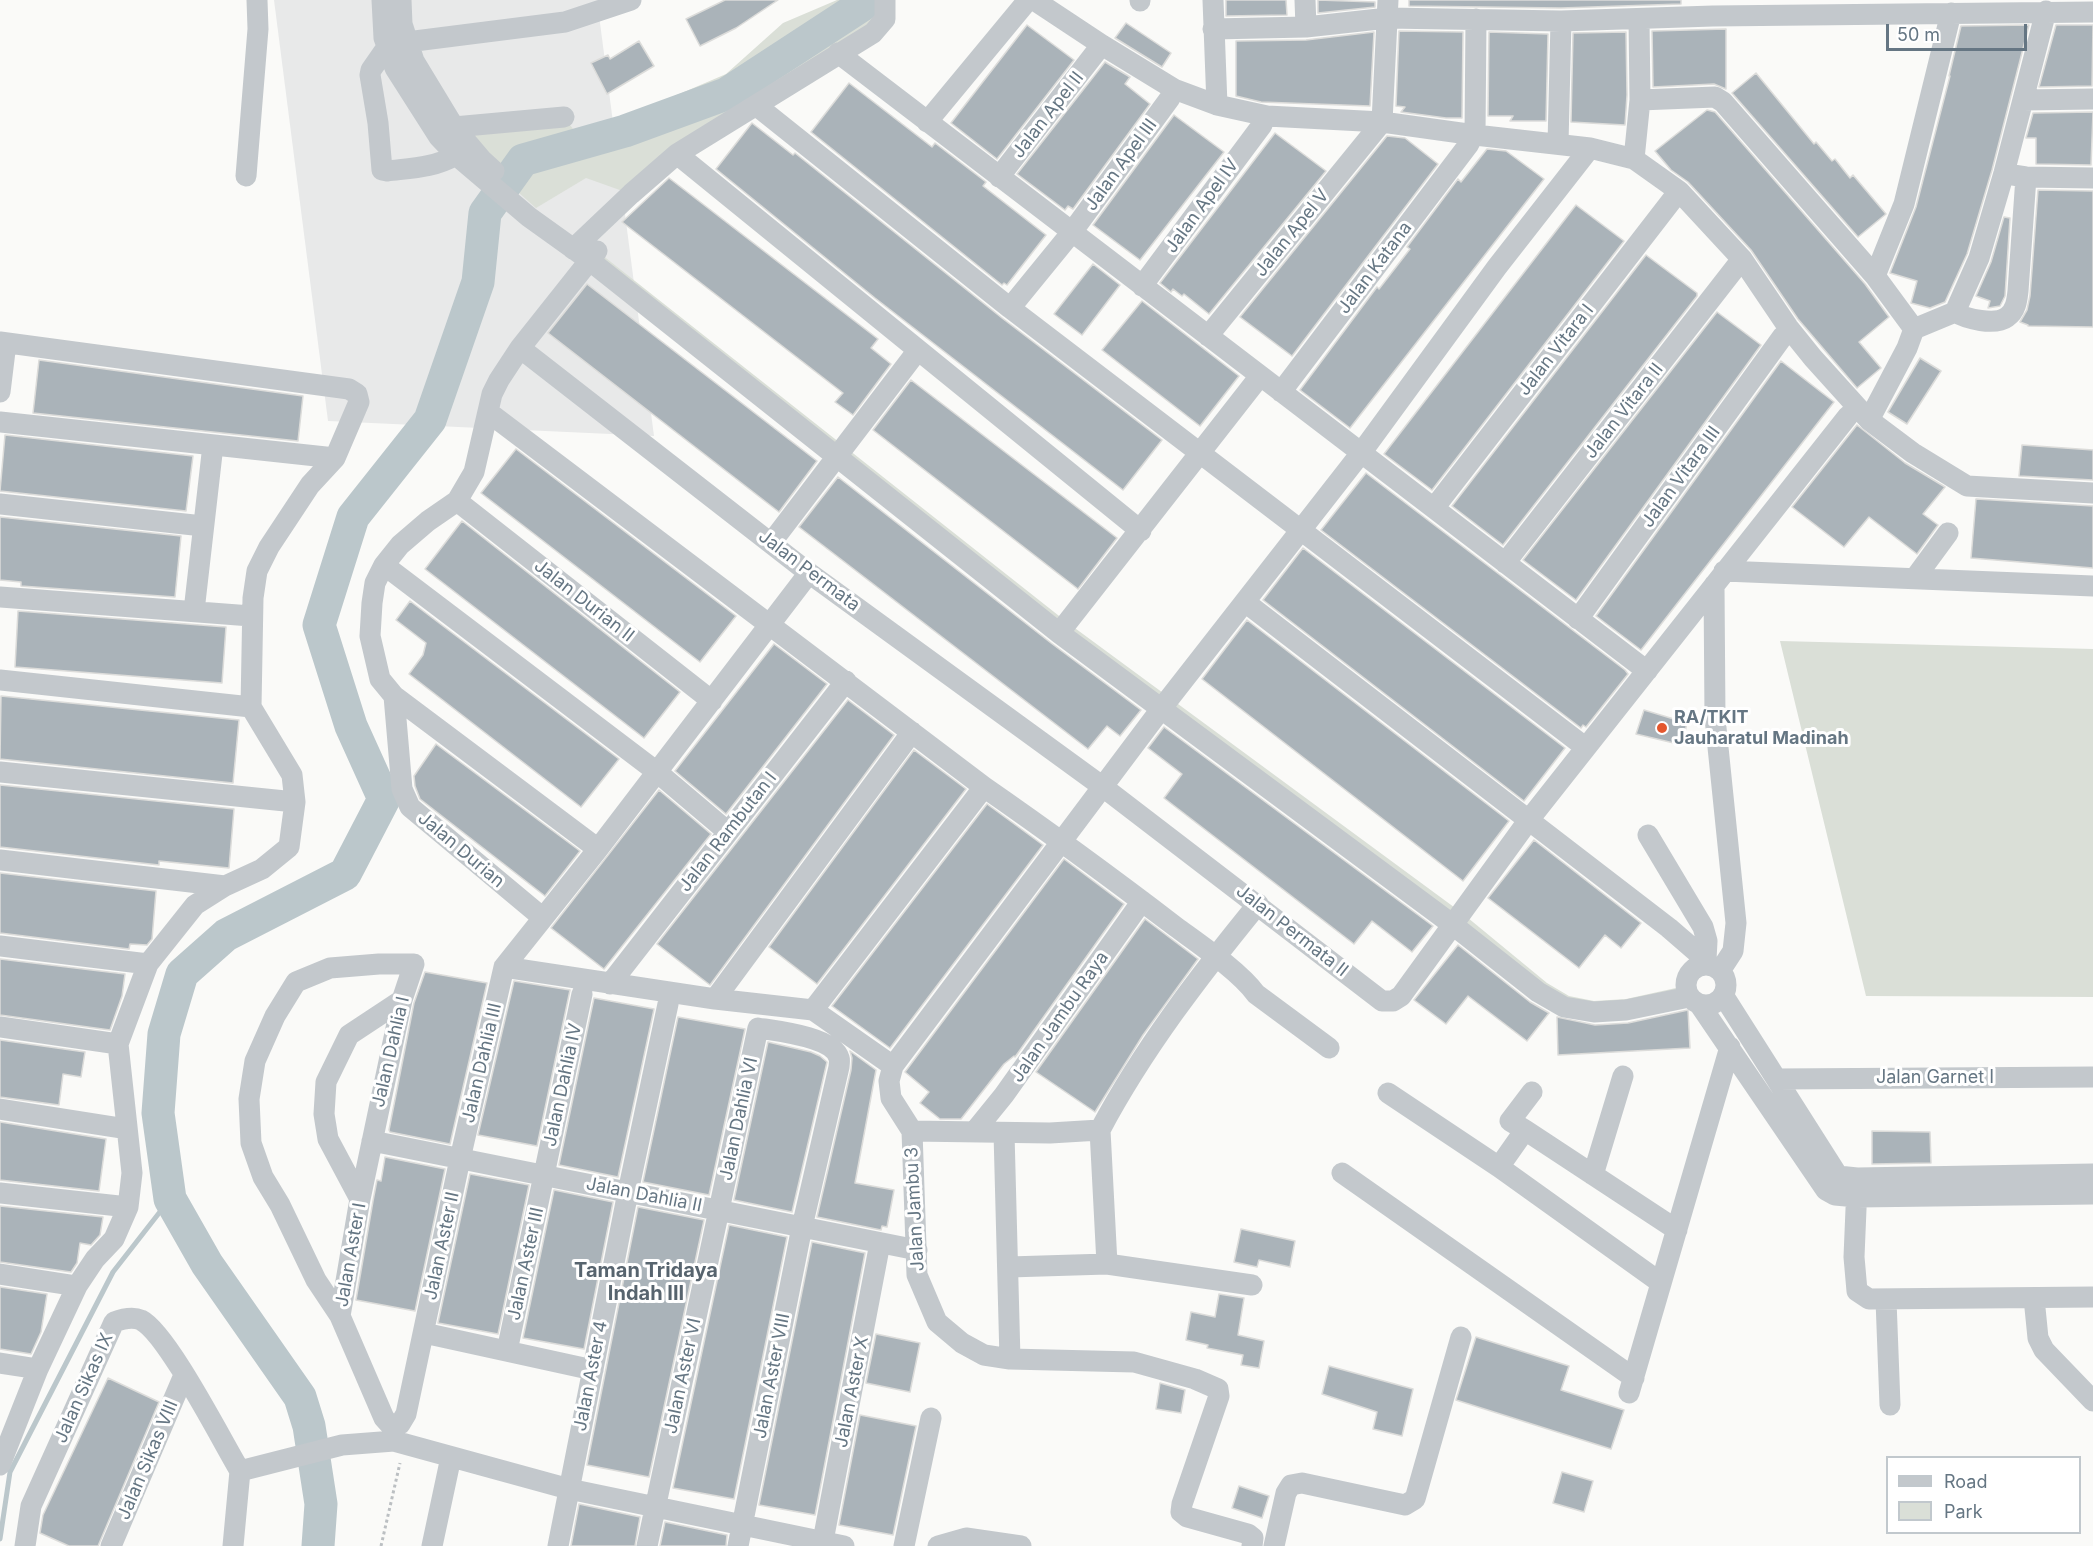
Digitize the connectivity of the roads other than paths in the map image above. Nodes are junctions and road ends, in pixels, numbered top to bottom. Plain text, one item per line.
1 (257, 0) edge
2 (382, 0) edge
3 (401, 0) edge
4 (631, 0) edge
5 (1028, 0) edge
6 (1034, 0) edge
7 (1305, 0) edge
8 (1211, 1) edge
9 (886, 5) edge
10 (1713, 8) edge
11 (1388, 9) edge
12 (2046, 11) junction
13 (2093, 12) edge
14 (1952, 13) junction
15 (1476, 19) junction
16 (1639, 19) junction
17 (1561, 21) junction
18 (1306, 27) junction
19 (1213, 29) junction
20 (397, 45) junction
21 (1096, 52) dead end
22 (838, 53) junction
23 (1170, 98) dead end
24 (2093, 99) edge
25 (1640, 100) junction
26 (2023, 100) junction
27 (1217, 105) junction
28 (757, 106) junction
29 (564, 117) dead end
30 (927, 122) junction
31 (1262, 125) dead end
32 (1379, 126) junction
33 (447, 132) junction
34 (1472, 140) junction
35 (1558, 144) junction
36 (1590, 148) junction
37 (677, 154) junction
38 (456, 155) junction
39 (1634, 159) junction
40 (478, 165) junction
41 (2004, 173) junction
42 (246, 176) dead end
43 (999, 177) junction
44 (2026, 177) junction
45 (2093, 178) edge
46 (1679, 191) junction
47 (1072, 232) junction
48 (585, 250) junction
49 (1742, 259) junction
50 (1875, 276) junction
51 (1142, 286) junction
52 (1010, 308) junction
53 (1954, 312) junction
54 (1914, 329) junction
55 (1208, 336) junction
56 (1783, 336) dead end
57 (3, 342) edge
58 (520, 348) junction
59 (918, 350) junction
60 (1260, 376) junction
61 (0, 392) edge
62 (1281, 392) junction
63 (488, 411) junction
64 (1848, 416) dead end
65 (1869, 420) junction
66 (0, 422) edge
67 (213, 445) junction
68 (841, 453) junction
69 (1361, 453) junction
70 (1201, 454) junction
71 (335, 458) junction
72 (2093, 493) edge
73 (457, 501) junction
74 (0, 504) edge
75 (1434, 508) junction
76 (203, 526) junction
77 (1300, 530) junction
78 (1141, 531) junction
79 (1948, 533) dead end
80 (771, 543) junction
81 (1505, 563) junction
82 (384, 565) junction
83 (809, 573) junction
84 (1719, 578) junction
85 (1915, 578) junction
86 (2093, 586) edge
87 (0, 597) edge
88 (1245, 602) junction
89 (194, 611) junction
90 (251, 616) junction
91 (1578, 618) junction
92 (770, 624) junction
93 (1064, 628) junction
94 (1647, 671) junction
95 (0, 681) edge
96 (846, 681) junction
97 (394, 696) junction
98 (712, 700) junction
99 (1165, 704) junction
100 (251, 707) junction
101 (912, 732) junction
102 (1585, 747) junction
103 (0, 772) edge
104 (657, 772) junction
105 (984, 787) junction
106 (1103, 787) junction
107 (295, 802) junction
108 (1527, 820) junction
109 (728, 832) junction
110 (1648, 836) dead end
111 (1062, 841) junction
112 (598, 849) junction
113 (0, 860) edge
114 (225, 885) junction
115 (1142, 901) junction
116 (1257, 904) junction
117 (543, 918) junction
118 (1457, 919) junction
119 (0, 946) edge
120 (1215, 957) junction
121 (148, 964) junction
122 (1712, 966) junction
123 (504, 967) junction
124 (610, 984) junction
125 (582, 994) dead end
126 (1723, 995) junction
127 (1691, 996) junction
128 (715, 999) junction
129 (402, 1000) junction
130 (668, 1004) dead end
131 (813, 1010) junction
132 (0, 1027) edge
133 (758, 1028) joint
134 (118, 1044) junction
135 (1730, 1047) junction
136 (1329, 1048) dead end
137 (893, 1066) junction
138 (1623, 1076) dead end
139 (2093, 1077) edge
140 (1777, 1079) junction
141 (1532, 1092) dead end
142 (1388, 1093) dead end
143 (0, 1108) edge
144 (127, 1129) junction
145 (1100, 1130) junction
146 (1525, 1130) junction
147 (912, 1131) junction
148 (974, 1132) junction
149 (1004, 1133) junction
150 (372, 1141) junction
151 (460, 1159) junction
152 (1499, 1167) junction
153 (1342, 1173) dead end
154 (2093, 1174) edge
155 (1593, 1175) junction
156 (545, 1176) junction
157 (2034, 1185) junction
158 (1857, 1187) junction
159 (628, 1192) junction
160 (0, 1193) edge
161 (2093, 1194) edge
162 (360, 1199) junction
163 (128, 1207) junction
164 (719, 1210) junction
165 (802, 1227) junction
166 (1677, 1230) junction
167 (880, 1243) junction
168 (917, 1250) junction
169 (1107, 1264) junction
170 (1009, 1267) junction
171 (0, 1274) edge
172 (1661, 1283) junction
173 (1252, 1285) dead end
174 (77, 1286) junction
175 (2093, 1297) edge
176 (2034, 1298) junction
177 (1886, 1300) junction
178 (340, 1316) junction
179 (424, 1333) junction
180 (1461, 1337) dead end
181 (507, 1352) junction
182 (1010, 1359) junction
183 (0, 1363) edge
184 (38, 1369) junction
185 (592, 1370) junction
186 (184, 1375) junction
187 (2093, 1401) edge
188 (1890, 1405) dead end
189 (931, 1418) dead end
190 (397, 1438) junction
191 (4, 1442) edge
192 (451, 1457) junction
193 (0, 1465) edge
194 (240, 1471) junction
195 (569, 1488) junction
196 (654, 1506) junction
197 (742, 1525) junction
198 (823, 1544) edge
199 (25, 1546) edge
200 (111, 1546) edge
201 (233, 1546) edge
202 (432, 1546) edge
203 (558, 1546) edge
204 (647, 1546) edge
205 (738, 1546) edge
206 (844, 1546) edge
207 (904, 1546) edge
208 (938, 1546) edge
209 (1021, 1546) edge
210 (1252, 1546) edge
211 (1274, 1546) edge

1 - 42 street
2 - 20 street
3 - 20 street
4 - 20 street
5 - 30 street
6 - 27 street
7 - 18 street
8 - 19 street
9 - 22 street
10 - 14 street
10 - 16 street
11 - 15 street
11 - 18 street
11 - 32 street
12 - 13 street
12 - 14 street
12 - 26 street
14 - 50 street
15 - 17 street
15 - 34 street
16 - 17 street
16 - 25 street
17 - 35 street
18 - 19 street
19 - 27 street
20 - 33 street
20 - 38 street
21 - 43 street, Jalan Apel II
22 - 28 street
22 - 30 street
23 - 47 street, Jalan Apel III
24 - 26 street
25 - 39 street
25 - 50 street
26 - 41 street
27 - 32 street
28 - 37 street
28 - 52 street
29 - 33 street
30 - 43 street
31 - 51 street, Jalan Apel IV
32 - 34 street
32 - 55 street, Jalan Apel V
33 - 38 street
33 - 40 street
34 - 35 street
34 - 62 street, Jalan Katana
35 - 36 street
36 - 39 street
36 - 69 street
37 - 48 street
37 - 59 street
38 - 40 street
39 - 46 street
40 - 48 street
41 - 44 street
41 - 53 street
43 - 47 street
44 - 45 street
44 - 53 street
46 - 49 street
46 - 75 street, Jalan Vitara I
47 - 51 street
47 - 52 street, Jalan Apel III
48 - 58 street
48 - 68 street
49 - 65 street
49 - 81 street, Jalan Vitara II
50 - 54 street
51 - 55 street
52 - 70 street
53 - 54 street
54 - 65 street
55 - 60 street
56 - 91 street, Jalan Vitara III
57 - 61 street
57 - 71 street
58 - 63 street
58 - 80 street, Jalan Permata
59 - 68 street
59 - 78 street
60 - 62 street
60 - 70 street
62 - 69 street
63 - 73 street
63 - 92 street
64 - 84 street, Jalan Permata II
65 - 72 street
66 - 67 street
67 - 71 street
67 - 76 street
68 - 80 street
68 - 93 street
69 - 75 street
69 - 77 street
70 - 77 street
70 - 78 street
71 - 90 street
73 - 82 street
73 - 98 street, Jalan Durian II
74 - 76 street
75 - 81 street
76 - 89 street
77 - 88 street
77 - 102 street
78 - 93 street
79 - 85 street
80 - 83 street, Jalan Permata
81 - 91 street
82 - 97 street
82 - 104 street
83 - 92 street
83 - 106 street, Jalan Permata
84 - 85 street
84 - 94 street, Jalan Permata II
84 - 122 street
85 - 86 street
87 - 89 street
88 - 99 street
88 - 108 street
89 - 90 street
90 - 100 street
91 - 94 street
92 - 96 street
92 - 98 street
93 - 99 street
94 - 102 street, Jalan Permata II
95 - 100 street
96 - 101 street
96 - 109 street, Jalan Rambutan I
97 - 112 street
97 - 117 street, Jalan Durian
98 - 104 street
99 - 106 street
99 - 118 street
100 - 107 street
101 - 105 street
101 - 128 street
102 - 108 street, Jalan Permata II
103 - 107 street
104 - 109 street
104 - 112 street
105 - 111 street
105 - 131 street
106 - 111 street
106 - 116 street, Jalan Permata II
107 - 114 street
108 - 118 street, Jalan Permata II
108 - 122 street
109 - 124 street, Jalan Rambutan I
110 - 122 street
111 - 115 street
111 - 137 street
112 - 117 street
113 - 114 street
114 - 121 street
115 - 120 street
115 - 148 street, Jalan Jambu Raya
116 - 118 street, Jalan Permata II
116 - 120 street
117 - 123 street
118 - 127 street
119 - 121 street
120 - 136 street
120 - 145 street
121 - 134 street
122 - 126 street
122 - 127 street
123 - 124 street
123 - 151 street, Jalan Dahlia III
124 - 128 street
125 - 156 street, Jalan Dahlia IV
126 - 127 street
126 - 140 street
127 - 135 street
128 - 131 street
129 - 150 street, Jalan Dahlia I
129 - 162 street
129 - 178 street, Jalan Dahlia I
130 - 159 street, Jalan Aster 4
131 - 137 street
132 - 134 street
133 - 164 street, Jalan Dahlia VI
133 - 165 street, Jalan Aster VIII
134 - 144 street
135 - 158 street
135 - 166 street
137 - 147 street
138 - 155 street
139 - 140 street, Jalan Garnet I
140 - 158 street
141 - 146 street
142 - 152 street
143 - 144 street
144 - 163 street
145 - 149 street
145 - 169 street
146 - 152 street
146 - 155 street
147 - 148 street
147 - 168 street, Jalan Jambu 3
148 - 149 street
149 - 170 street
150 - 151 street, Jalan Dahlia II
150 - 162 street, Jalan Aster I
151 - 156 street, Jalan Dahlia II
151 - 179 street, Jalan Aster II
152 - 172 street
153 - 172 street
154 - 157 street
155 - 166 street
156 - 159 street, Jalan Dahlia II
156 - 181 street, Jalan Aster III
157 - 158 street
157 - 161 street
158 - 177 street
159 - 164 street, Jalan Dahlia II
159 - 185 street, Jalan Aster 4
160 - 163 street
162 - 178 street, Jalan Aster I
163 - 174 street
164 - 165 street, Jalan Dahlia II
164 - 196 street, Jalan Aster VI
165 - 167 street, Jalan Dahlia II
165 - 197 street, Jalan Aster VIII
166 - 172 street
167 - 168 street, Jalan Dahlia II
167 - 198 street, Jalan Aster X
168 - 182 street, Jalan Jambu 3
169 - 170 street
169 - 173 street
170 - 182 street
171 - 174 street
174 - 184 street
175 - 176 street
176 - 177 street
176 - 187 street
177 - 188 street
178 - 190 street, Jalan Aster I
179 - 181 street
179 - 190 street, Jalan Aster II
180 - 211 street
181 - 185 street
182 - 210 street, Jalan Jambu 3
183 - 184 street
184 - 191 street
185 - 195 street, Jalan Aster 4
186 - 194 street
186 - 199 street, Jalan Sikas IX
186 - 200 street, Jalan Sikas VIII
189 - 207 street
190 - 192 street
190 - 194 street
191 - 193 street
192 - 195 street
192 - 202 street
194 - 201 street
195 - 196 street
195 - 203 street, Jalan Aster 4
196 - 197 street
196 - 204 street, Jalan Aster VI
197 - 198 street
197 - 205 street, Jalan Aster VIII
198 - 206 street
208 - 209 street

